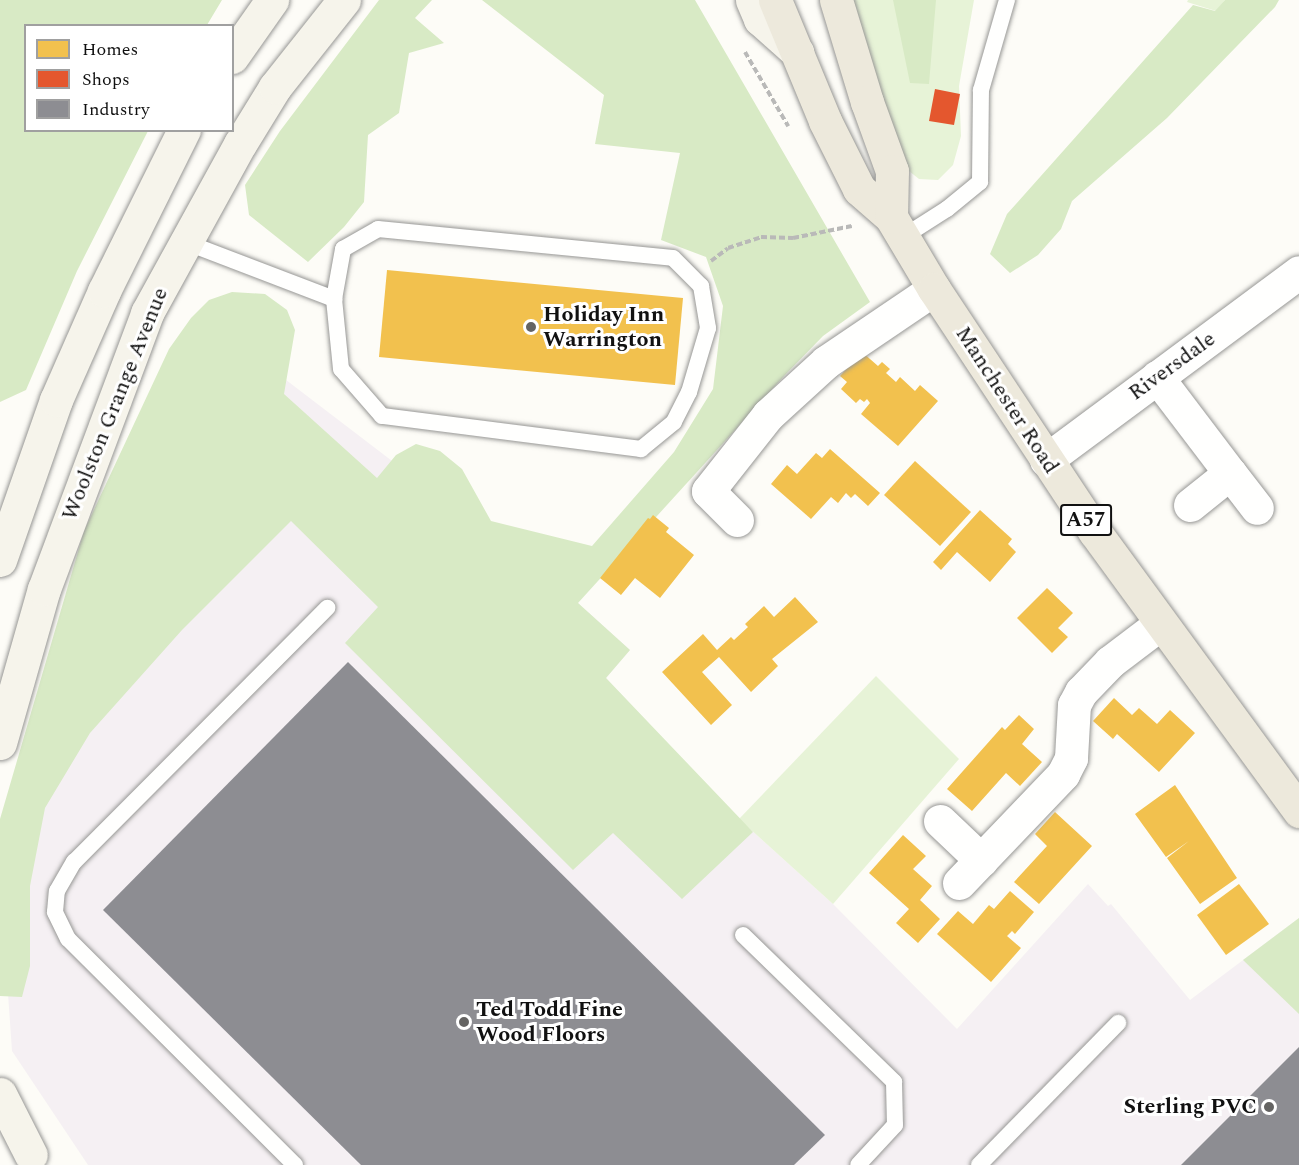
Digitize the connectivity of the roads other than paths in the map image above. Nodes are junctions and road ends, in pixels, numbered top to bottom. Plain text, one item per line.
1 (272, 0) edge
2 (344, 0) edge
3 (752, 0) edge
4 (775, 0) edge
5 (836, 0) edge
6 (1007, 0) edge
7 (796, 52) junction
8 (234, 54) edge
9 (183, 132) edge
10 (897, 227) junction
11 (185, 242) junction
12 (1299, 272) edge
13 (934, 289) junction
14 (334, 299) junction
15 (1157, 377) junction
16 (1046, 460) junction
17 (1230, 473) junction
18 (1190, 505) dead end
19 (1257, 508) dead end
20 (737, 520) dead end
21 (0, 560) edge
22 (327, 608) dead end
23 (1160, 624) junction
24 (0, 743) edge
25 (1299, 811) edge
26 (940, 821) dead end
27 (743, 935) dead end
28 (1118, 1023) dead end
29 (0, 1094) edge
30 (0, 1115) edge
31 (33, 1160) edge
32 (295, 1165) edge
33 (858, 1165) edge
34 (979, 1165) edge

1 - 8 main road
2 - 11 main road, Woolston Grange Avenue
3 - 7 main road
4 - 7 main road, Manchester Road / A57
5 - 10 main road
6 - 10 lane
7 - 10 main road, Manchester Road / A57
9 - 21 main road
10 - 13 main road, Manchester Road / A57
11 - 14 lane
11 - 24 main road, Woolston Grange Avenue
12 - 15 street, Riversdale
13 - 16 main road, Manchester Road / A57
13 - 20 street
14 - 14 lane
15 - 16 street, Riversdale
15 - 17 street
16 - 23 main road, Manchester Road / A57
17 - 18 street
17 - 19 street
22 - 32 lane
23 - 25 main road, Manchester Road / A57
23 - 26 street
27 - 33 lane
28 - 34 lane
29 - 31 main road
30 - 31 main road

